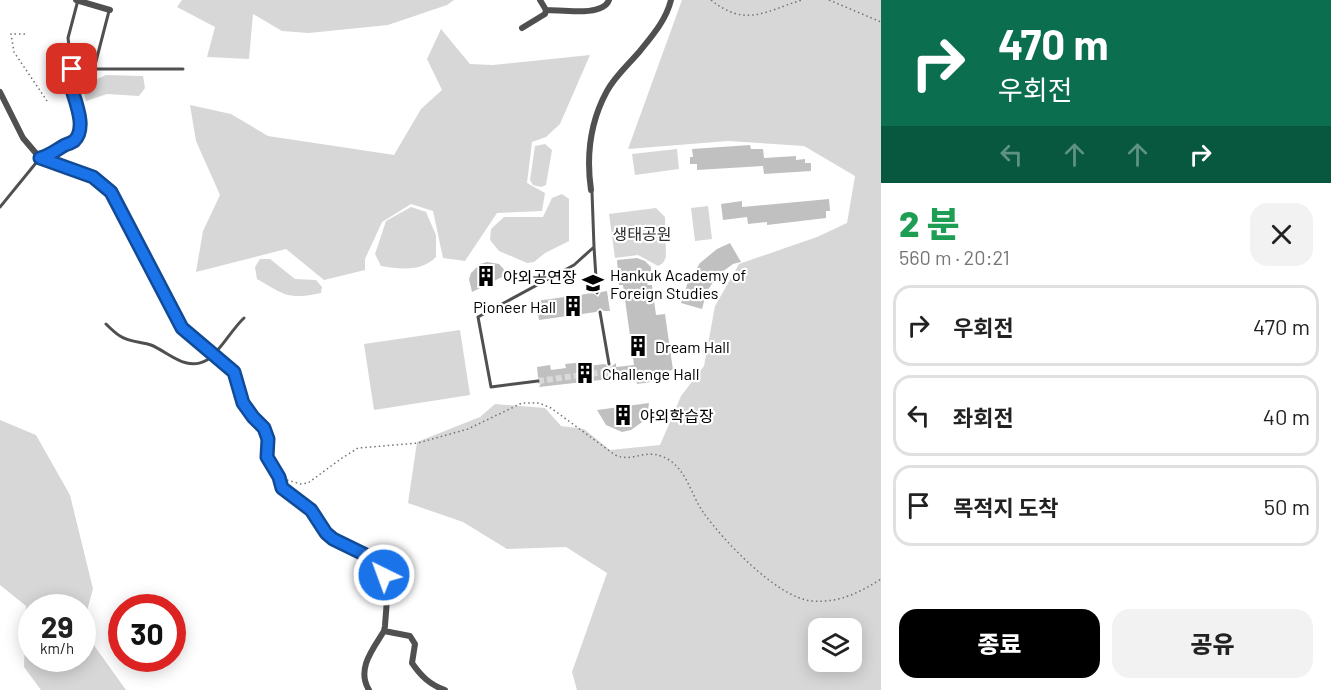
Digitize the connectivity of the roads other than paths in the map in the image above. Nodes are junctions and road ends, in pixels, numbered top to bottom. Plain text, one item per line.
1 (77, 0) edge
2 (540, 0) edge
3 (609, 0) edge
4 (671, 0) edge
5 (110, 10) joint
6 (546, 10) junction
7 (522, 28) dead end
8 (183, 69) dead end
9 (0, 92) edge
10 (40, 158) junction
11 (591, 190) joint
12 (0, 207) edge
13 (594, 247) junction
14 (597, 293) dead end
15 (600, 312) dead end
16 (244, 318) dead end
17 (106, 324) dead end
18 (214, 354) junction
19 (609, 364) dead end
20 (538, 381) tunnel mouth
21 (384, 631) junction
22 (369, 690) edge
23 (445, 690) edge

1 - 5 street
1 - 10 lane
2 - 6 street
3 - 6 street
4 - 11 street
5 - 8 lane
6 - 7 street
9 - 10 street
10 - 12 lane
10 - 18 street
11 - 13 lane
13 - 14 lane
13 - 20 lane
15 - 19 lane
16 - 18 lane
17 - 18 lane
18 - 21 street
21 - 22 street
21 - 23 street

